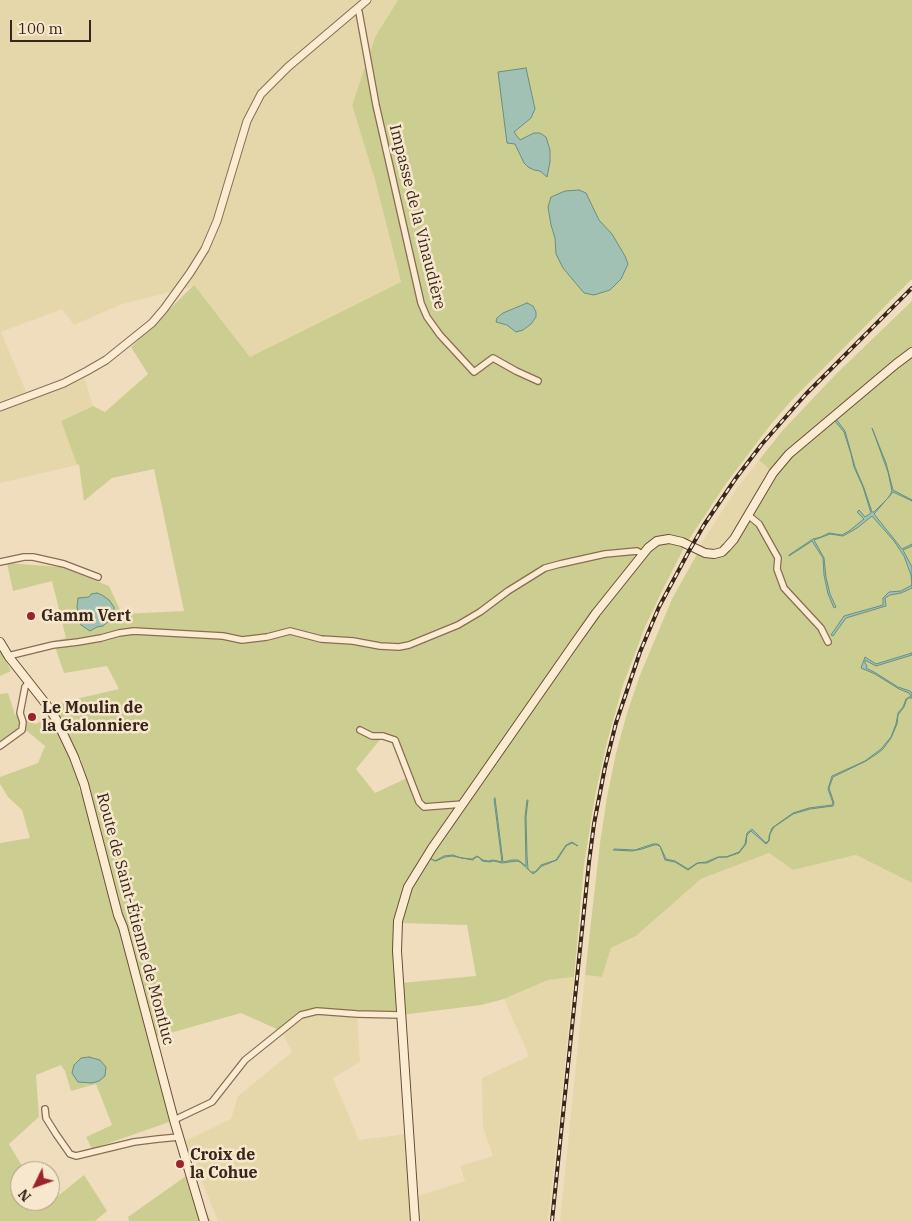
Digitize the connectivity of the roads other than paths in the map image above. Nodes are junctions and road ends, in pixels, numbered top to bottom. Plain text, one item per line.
1 (367, 0) edge
2 (357, 9) junction
3 (912, 352) edge
4 (538, 380) dead end
5 (0, 407) edge
6 (748, 515) junction
7 (642, 554) junction
8 (0, 562) edge
9 (98, 577) dead end
10 (0, 642) edge
11 (828, 642) dead end
12 (9, 657) junction
13 (29, 682) junction
14 (360, 730) dead end
15 (0, 746) edge
16 (463, 804) junction
17 (401, 1015) junction
18 (45, 1109) dead end
19 (174, 1120) junction
20 (179, 1137) junction
21 (204, 1221) edge
22 (415, 1221) edge

1 - 2 street
2 - 4 street, Impasse de la Vinaudière
2 - 5 street
3 - 6 main road
6 - 7 main road
6 - 11 street
7 - 12 street
7 - 16 main road
8 - 9 street
10 - 12 main road, Route de Saint-Étienne de Montluc
12 - 13 main road, Route de Saint-Étienne de Montluc
13 - 15 street
13 - 19 main road, Route de Saint-Étienne de Montluc
14 - 16 street
16 - 17 main road
17 - 19 street
17 - 22 main road
18 - 20 street
19 - 20 main road, Route de Saint-Étienne de Montluc
20 - 21 main road, Route de Saint-Étienne de Montluc

